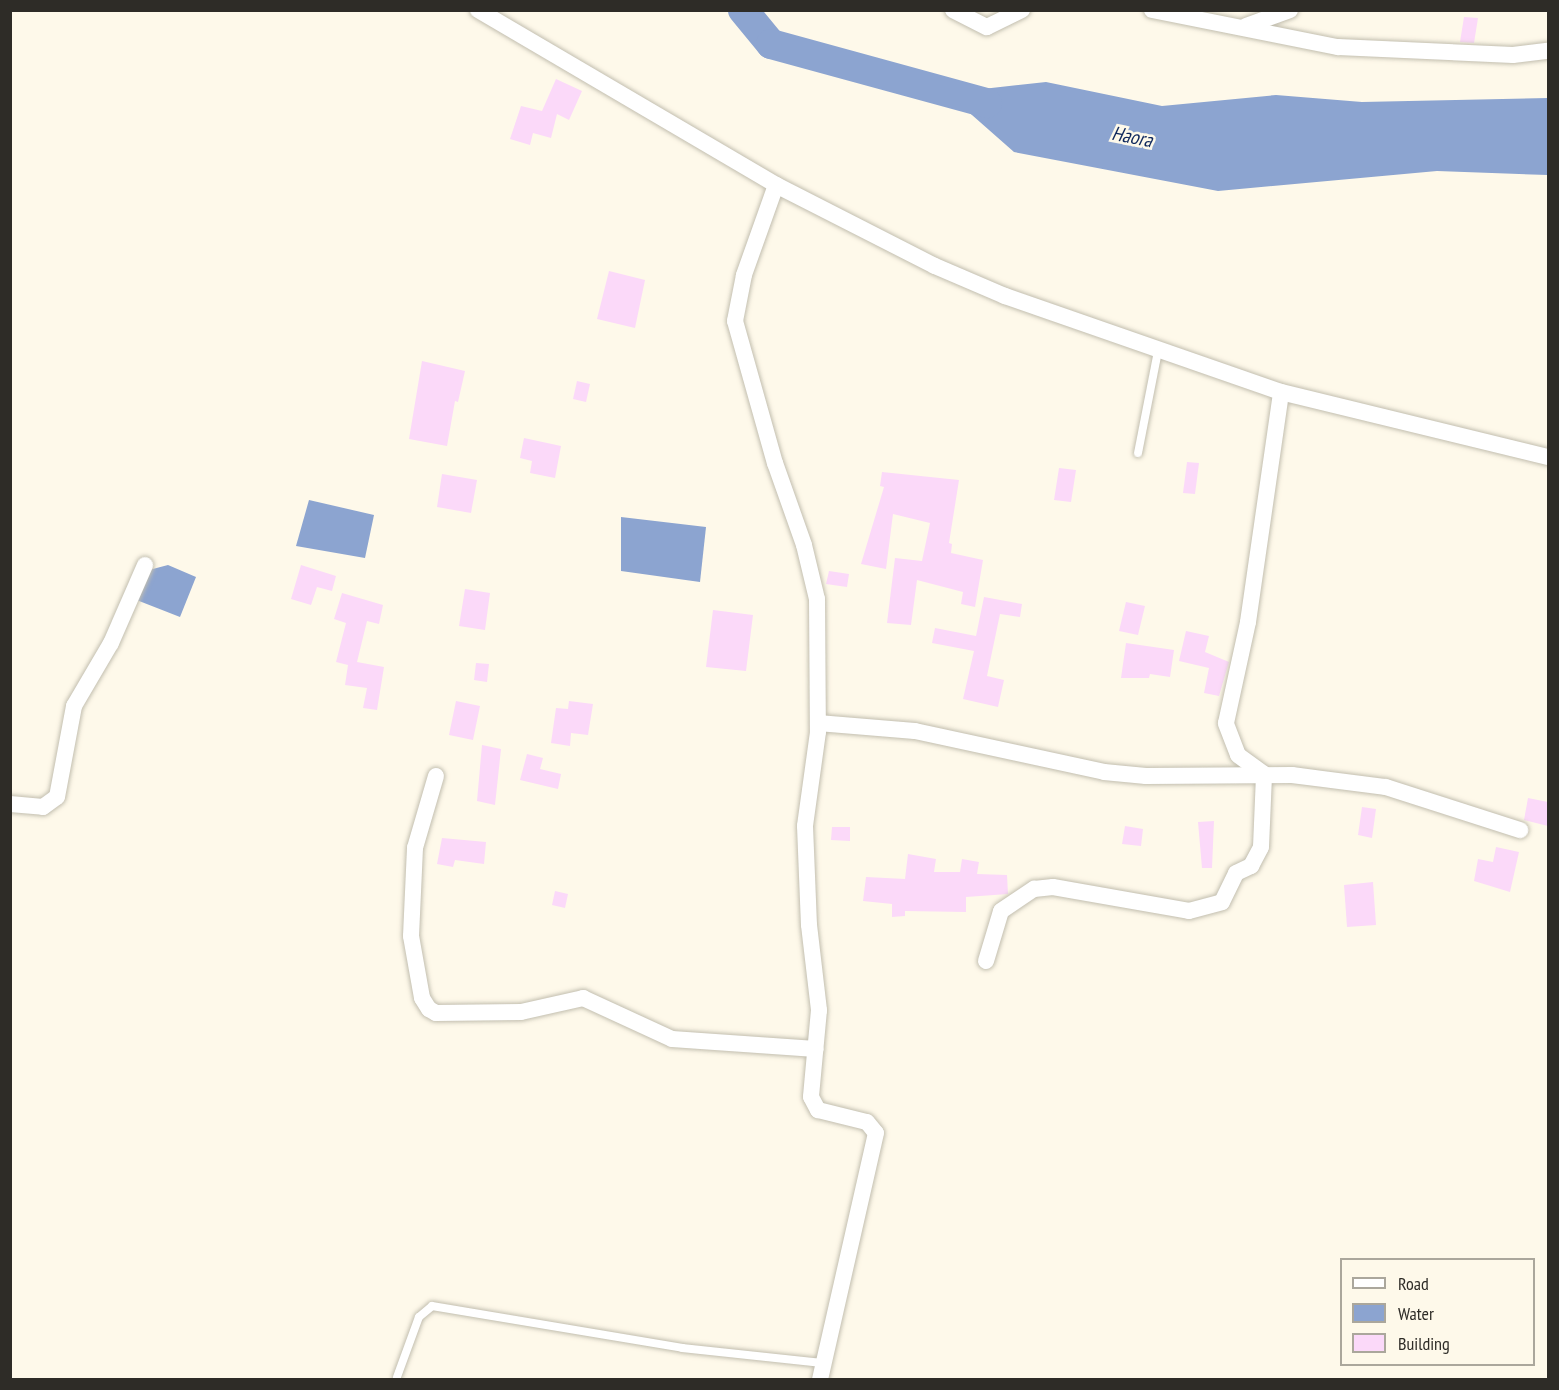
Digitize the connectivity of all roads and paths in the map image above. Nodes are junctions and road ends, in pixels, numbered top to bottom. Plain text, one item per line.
1 (478, 10) edge
2 (953, 10) edge
3 (1022, 10) edge
4 (1152, 10) edge
5 (1290, 10) edge
6 (1242, 27) junction
7 (1548, 51) edge
8 (776, 185) junction
9 (1158, 351) junction
10 (1281, 392) junction
11 (1138, 453) dead end
12 (1548, 457) edge
13 (145, 565) dead end
14 (818, 723) junction
15 (1264, 774) junction
16 (436, 776) dead end
17 (10, 804) edge
18 (1520, 830) dead end
19 (986, 961) dead end
20 (816, 1049) junction
21 (821, 1371) edge
22 (397, 1377) dead end

1 - 8 street
2 - 3 street
4 - 6 street
5 - 6 street
6 - 7 street
8 - 9 street
8 - 14 street
9 - 10 street
9 - 11 lane
10 - 12 street
10 - 15 street
13 - 17 street
14 - 15 street
14 - 20 street
15 - 18 street
15 - 19 street
16 - 20 street
20 - 21 street
21 - 22 lane

